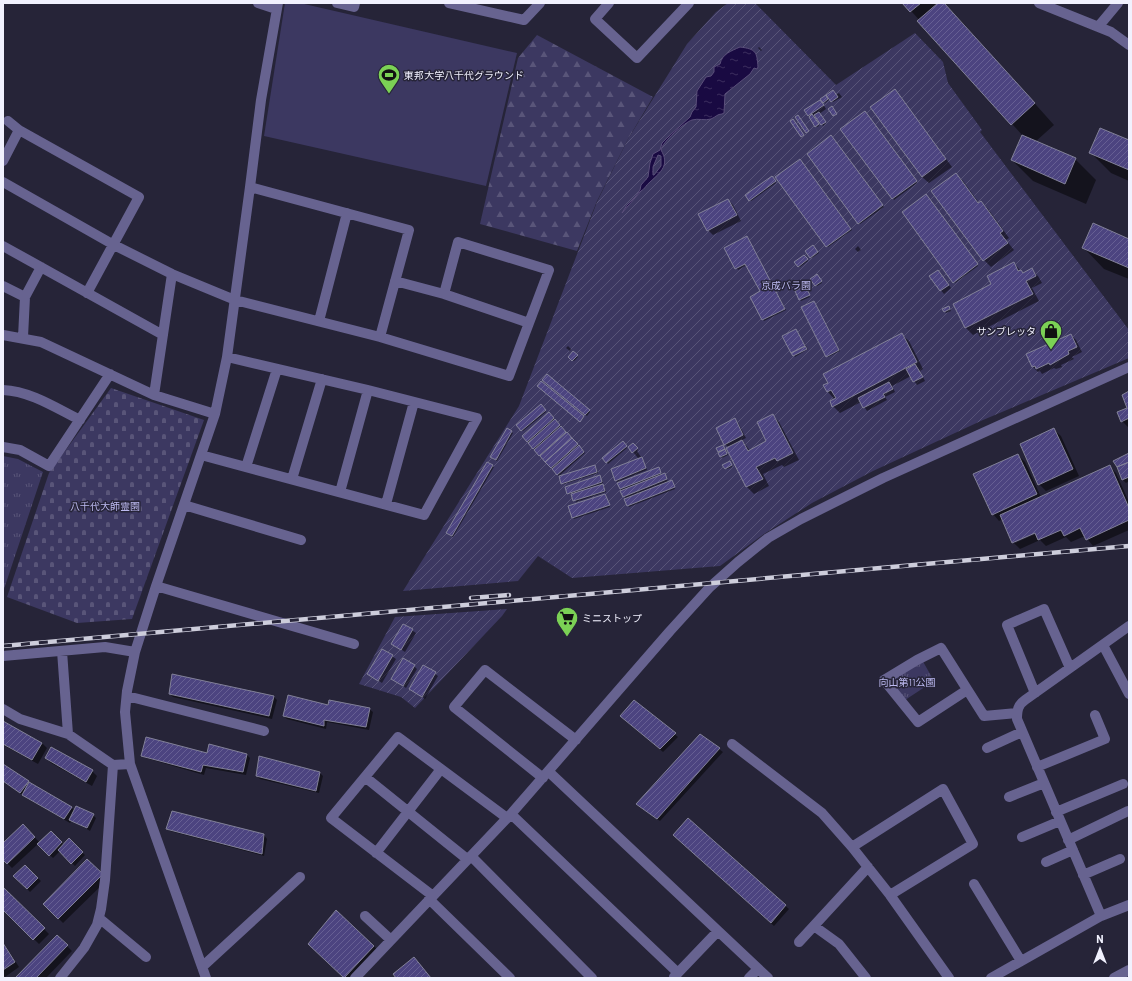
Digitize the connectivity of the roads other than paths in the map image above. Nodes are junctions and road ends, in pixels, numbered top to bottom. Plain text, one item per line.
1 (258, 3) edge
2 (337, 3) edge
3 (355, 3) edge
4 (449, 3) edge
5 (540, 3) edge
6 (610, 3) edge
7 (689, 3) edge
8 (1041, 3) edge
9 (1118, 3) edge
10 (277, 6) edge
11 (1098, 27) junction
12 (1129, 46) edge
13 (8, 121) dead end
14 (19, 130) junction
15 (3, 161) edge
16 (3, 182) edge
17 (250, 187) junction
18 (347, 213) junction
19 (114, 245) junction
20 (3, 246) edge
21 (41, 267) junction
22 (172, 274) junction
23 (395, 281) junction
24 (3, 286) edge
25 (87, 293) junction
26 (444, 294) junction
27 (25, 297) junction
28 (235, 300) junction
29 (319, 322) junction
30 (529, 323) junction
31 (3, 335) edge
32 (163, 335) junction
33 (380, 337) junction
34 (22, 338) junction
35 (227, 357) junction
36 (1129, 367) edge
37 (277, 369) junction
38 (110, 374) junction
39 (322, 379) junction
40 (3, 390) edge
41 (368, 390) junction
42 (154, 395) junction
43 (414, 402) junction
44 (214, 414) junction
45 (80, 420) junction
46 (3, 447) edge
47 (201, 455) junction
48 (246, 467) junction
49 (292, 479) junction
50 (340, 492) junction
51 (386, 504) junction
52 (184, 505) junction
53 (301, 540) dead end
54 (156, 586) junction
55 (1129, 626) edge
56 (354, 644) dead end
57 (1103, 645) junction
58 (62, 651) junction
59 (135, 652) junction
60 (3, 656) edge
61 (1070, 668) junction
62 (967, 690) junction
63 (1035, 693) junction
64 (1129, 694) edge
65 (126, 696) junction
66 (3, 709) edge
67 (1017, 713) junction
68 (1095, 715) dead end
69 (264, 731) dead end
70 (1022, 732) junction
71 (68, 734) junction
72 (576, 740) junction
73 (732, 744) dead end
74 (987, 748) dead end
75 (130, 764) junction
76 (113, 765) junction
77 (1037, 767) junction
78 (441, 769) junction
79 (546, 775) junction
80 (364, 777) junction
81 (1044, 784) junction
82 (1123, 784) dead end
83 (1009, 797) dead end
84 (408, 811) junction
85 (1128, 811) edge
86 (509, 816) junction
87 (1058, 816) junction
88 (1022, 837) dead end
89 (1068, 840) junction
90 (852, 847) junction
91 (1073, 850) junction
92 (376, 853) junction
93 (469, 858) junction
94 (1120, 858) dead end
95 (1046, 862) dead end
96 (868, 867) junction
97 (1083, 874) junction
98 (300, 877) dead end
99 (974, 884) dead end
100 (890, 895) junction
101 (431, 898) junction
102 (1129, 905) edge
103 (365, 916) dead end
104 (1101, 916) junction
105 (99, 918) junction
106 (814, 926) junction
107 (718, 931) junction
108 (391, 940) junction
109 (800, 942) dead end
110 (146, 957) dead end
111 (1021, 961) junction
112 (202, 967) junction
113 (758, 969) junction
114 (1129, 970) edge
115 (1008, 974) edge
116 (676, 976) edge
117 (60, 978) edge
118 (206, 978) edge
119 (355, 978) edge
120 (510, 978) edge
121 (592, 978) edge
122 (749, 978) edge
123 (768, 978) edge
124 (866, 978) edge
125 (949, 978) edge
126 (991, 978) edge
127 (1114, 978) edge

1 - 10 street
2 - 3 street
4 - 5 street
6 - 7 street
8 - 11 street
9 - 11 street
10 - 17 street
11 - 12 street
13 - 14 street
14 - 15 street
14 - 19 street
16 - 19 street
17 - 18 street
17 - 28 street
18 - 23 street
18 - 29 street
19 - 22 street
19 - 25 street
20 - 21 street
21 - 25 street
21 - 27 street
22 - 28 street
22 - 32 street
23 - 26 street
23 - 33 street
24 - 27 street
25 - 32 street
26 - 30 street
26 - 30 street
27 - 34 street
28 - 29 street
28 - 35 street
29 - 33 street
30 - 33 street
31 - 34 street
32 - 42 street
34 - 38 street
35 - 37 street
35 - 44 street
36 - 72 street
37 - 39 street
37 - 48 street
38 - 42 street
38 - 45 street
39 - 41 street
39 - 49 street
40 - 45 street
41 - 43 street
41 - 50 street
42 - 44 street
43 - 51 street
43 - 51 street
44 - 47 street
45 - 46 street
47 - 48 street
47 - 52 street
48 - 49 street
49 - 50 street
50 - 51 street
52 - 53 street
52 - 54 street
54 - 56 street
54 - 59 street
55 - 57 street
57 - 61 street
57 - 64 street
58 - 59 street
58 - 60 street
58 - 71 street
59 - 65 street
61 - 63 street
61 - 63 street
62 - 62 street
62 - 67 street
63 - 67 street
65 - 69 street
65 - 75 street
66 - 71 street
67 - 70 street
68 - 77 street
70 - 74 street
70 - 77 street
71 - 76 street
72 - 79 street
72 - 79 street
73 - 90 street
75 - 76 street
75 - 112 street
76 - 105 street
77 - 81 street
78 - 80 street
78 - 84 street
78 - 86 street
79 - 86 street
79 - 107 street
80 - 84 street
80 - 92 street
81 - 83 street
81 - 87 street
82 - 87 street
84 - 92 street
84 - 93 street
85 - 89 street
86 - 93 street
86 - 116 street
87 - 88 street
87 - 89 street
89 - 91 street
90 - 96 street
90 - 100 street
91 - 95 street
91 - 97 street
92 - 101 street
93 - 101 street
93 - 121 street
94 - 97 street
96 - 100 street
96 - 106 street
97 - 104 street
98 - 112 street
99 - 111 street
100 - 125 street
101 - 108 street
101 - 120 street
102 - 104 street
103 - 108 street
104 - 111 street
105 - 110 street
105 - 117 street
106 - 109 street
106 - 124 street
107 - 113 street
107 - 116 street
108 - 119 street
111 - 115 street
112 - 118 street
113 - 122 street
113 - 123 street
114 - 127 street
115 - 126 street

